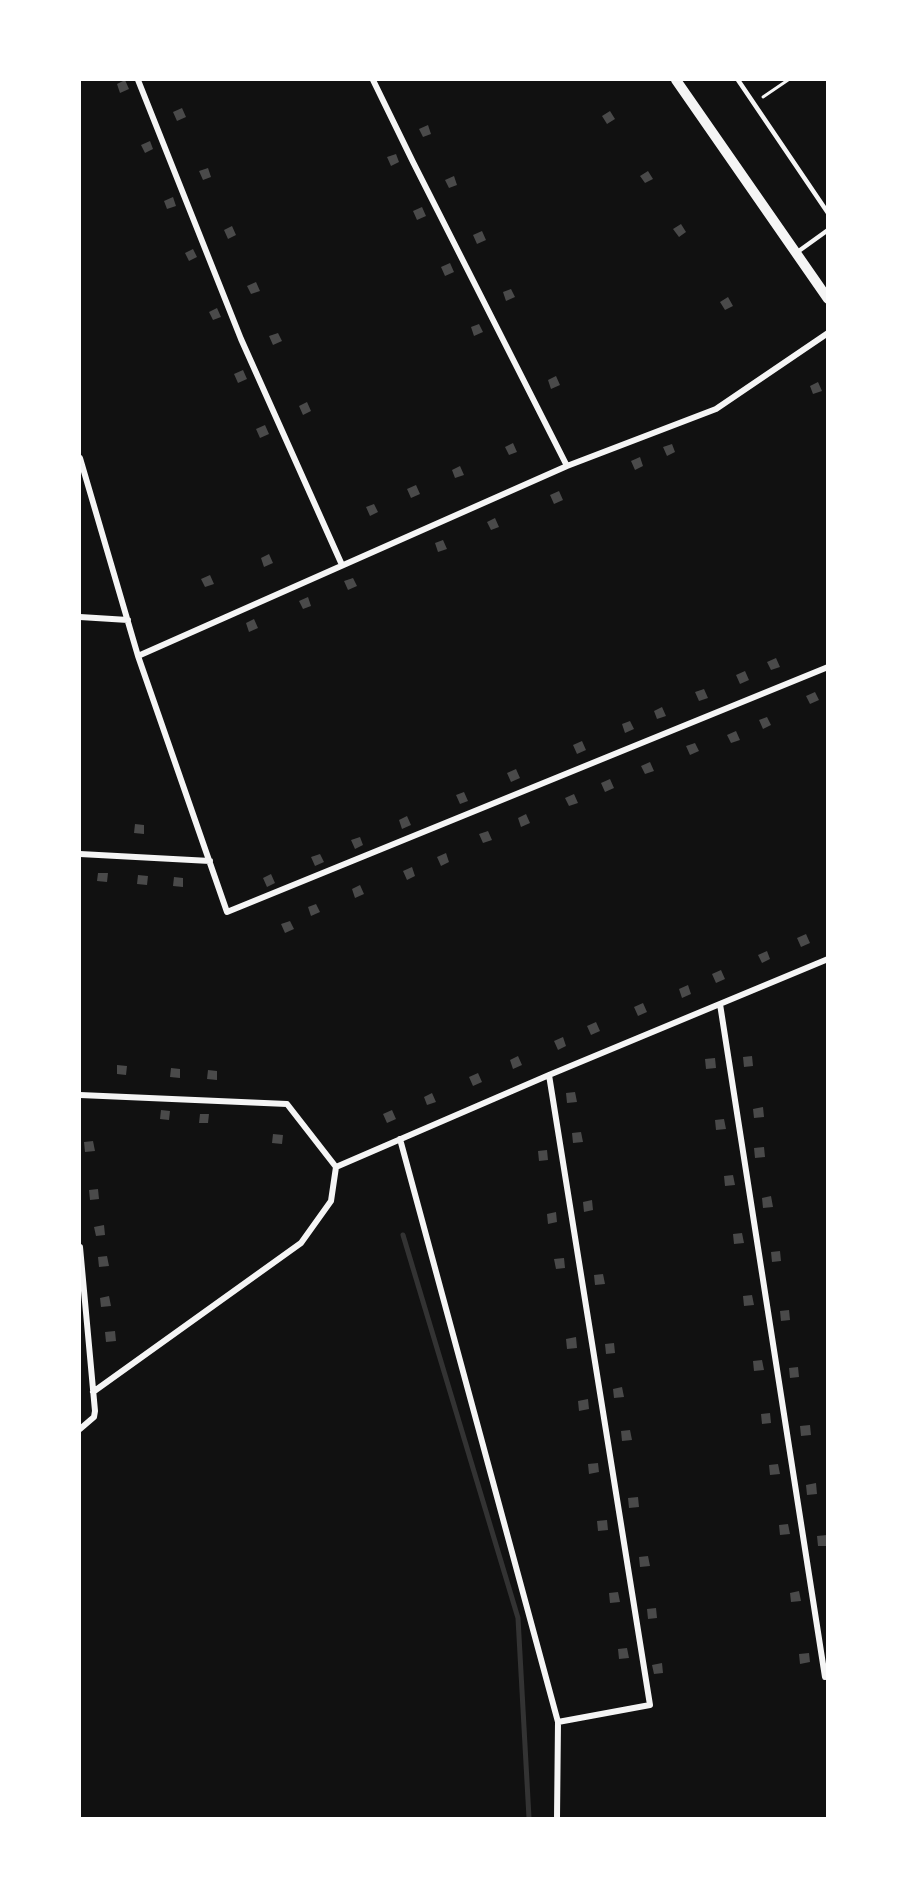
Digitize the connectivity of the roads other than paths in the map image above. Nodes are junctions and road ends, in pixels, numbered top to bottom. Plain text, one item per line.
1 (138, 80) edge
2 (374, 80) edge
3 (676, 80) edge
4 (738, 80) edge
5 (828, 213) edge
6 (828, 231) edge
7 (796, 253) junction
8 (828, 299) edge
9 (828, 333) edge
10 (80, 458) edge
11 (567, 466) junction
12 (342, 565) junction
13 (80, 617) edge
14 (128, 620) junction
15 (138, 656) junction
16 (828, 667) edge
17 (80, 854) edge
18 (210, 861) junction
19 (828, 959) edge
20 (720, 1004) junction
21 (549, 1075) junction
22 (80, 1095) edge
23 (400, 1139) junction
24 (336, 1167) junction
25 (80, 1247) edge
26 (93, 1392) junction
27 (80, 1429) edge
28 (825, 1677) dead end
29 (558, 1722) junction
30 (557, 1818) edge

1 - 12 street
2 - 11 street
3 - 7 street
4 - 5 lane
6 - 7 lane
7 - 8 street
9 - 11 street
10 - 14 street
11 - 12 street
12 - 15 street
13 - 14 street
14 - 15 street
15 - 18 street
16 - 18 street
17 - 18 street
19 - 20 street
20 - 21 street
20 - 28 street
21 - 23 street
21 - 29 street
22 - 24 street
23 - 24 street
23 - 29 street
24 - 26 street
25 - 26 street
26 - 27 street
29 - 30 street

